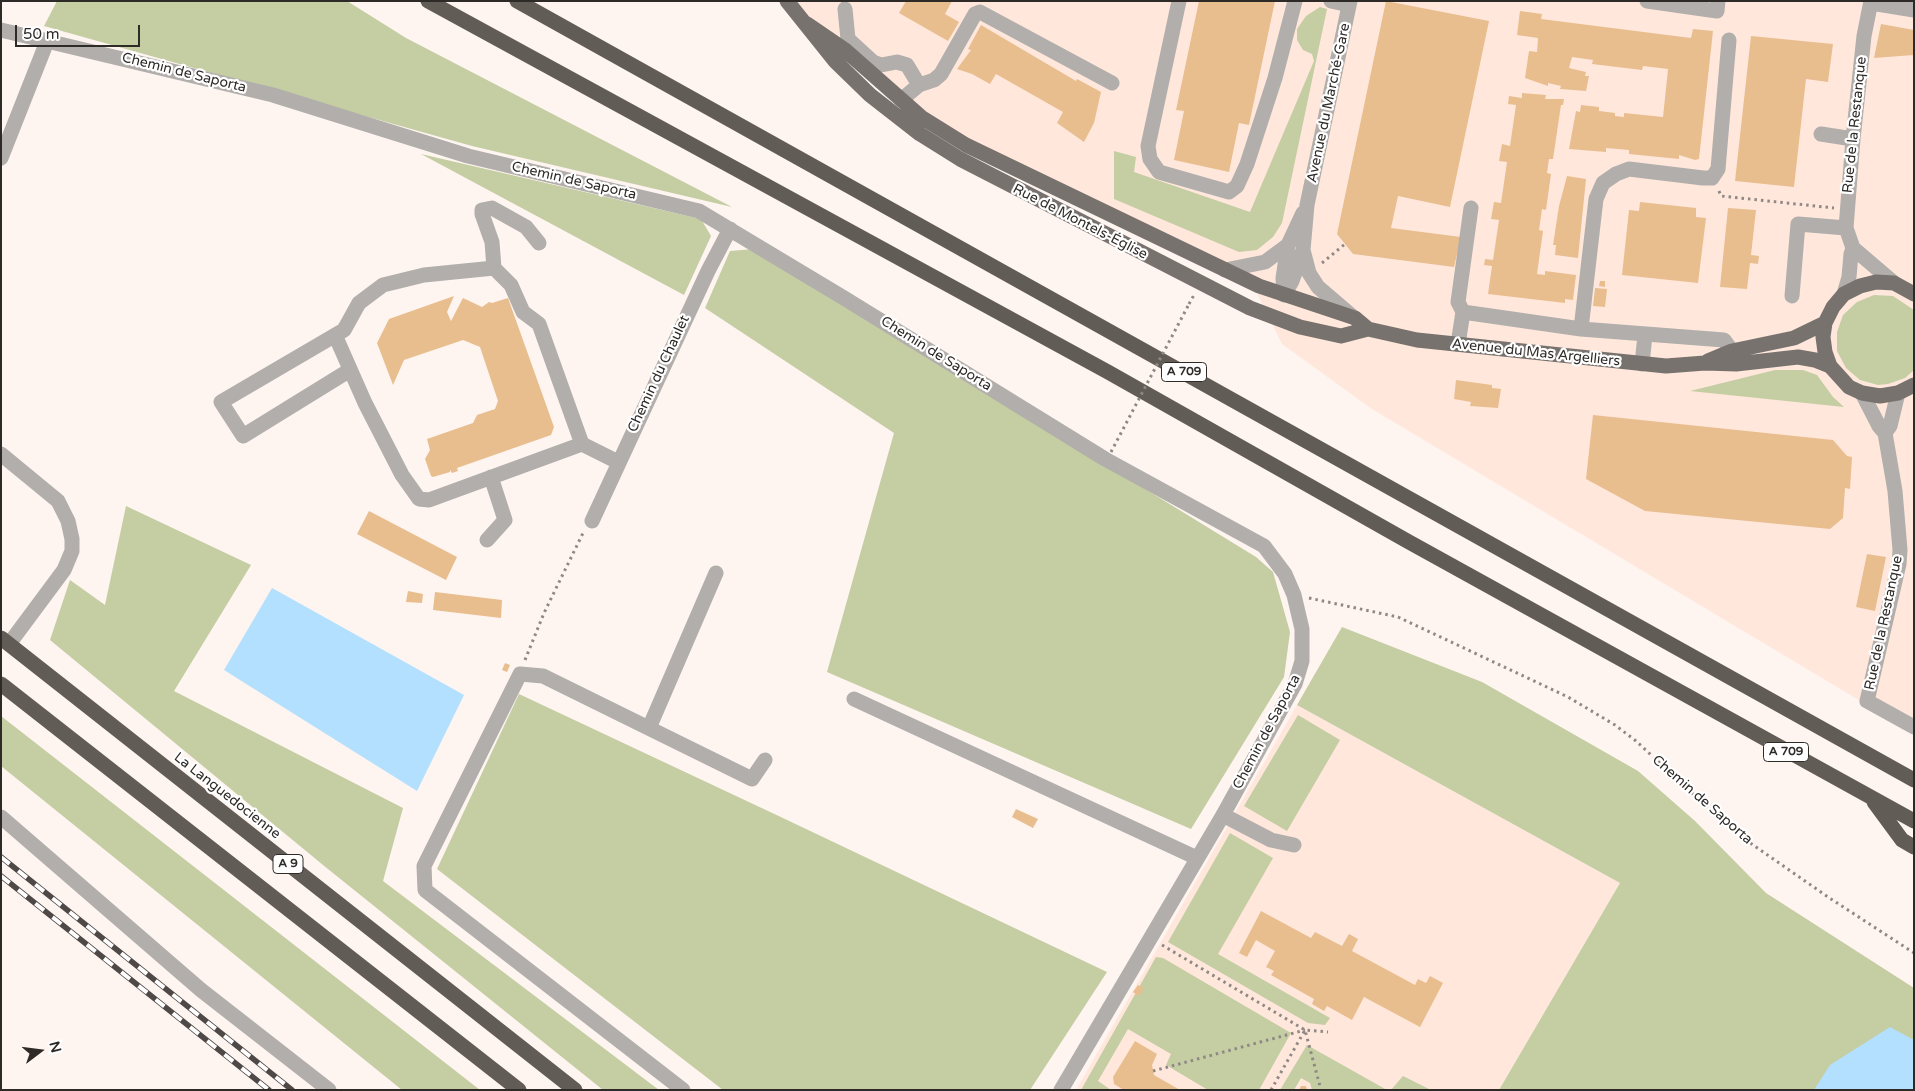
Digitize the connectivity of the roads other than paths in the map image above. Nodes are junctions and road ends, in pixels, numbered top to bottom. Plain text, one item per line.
1 (428, 1) edge
2 (517, 1) edge
3 (787, 1) edge
4 (1179, 1) edge
5 (1295, 1) edge
6 (1331, 1) edge
7 (1647, 1) edge
8 (1871, 2) edge
9 (1350, 3) edge
10 (1718, 6) edge
11 (845, 9) dead end
12 (1914, 10) edge
13 (1, 30) edge
14 (48, 39) junction
15 (1729, 40) dead end
16 (1112, 83) dead end
17 (919, 85) junction
18 (896, 106) junction
19 (1821, 134) dead end
20 (1853, 139) junction
21 (1, 158) edge
22 (1307, 205) junction
23 (1471, 208) dead end
24 (1846, 228) junction
25 (730, 229) junction
26 (539, 243) dead end
27 (1288, 245) junction
28 (1854, 248) junction
29 (1303, 250) junction
30 (494, 268) junction
31 (1225, 270) junction
32 (1894, 284) junction
33 (1844, 294) junction
34 (1914, 294) edge
35 (1284, 295) junction
36 (1792, 296) dead end
37 (1463, 312) junction
38 (1276, 318) junction
39 (1355, 318) junction
40 (1825, 323) junction
41 (1368, 329) junction
42 (1581, 329) junction
43 (335, 335) junction
44 (1645, 335) junction
45 (1458, 344) junction
46 (1732, 351) junction
47 (1704, 363) junction
48 (1642, 364) junction
49 (1830, 366) junction
50 (350, 370) junction
51 (1914, 385) edge
52 (1862, 393) junction
53 (1898, 393) junction
54 (1885, 433) junction
55 (582, 444) junction
56 (1, 454) edge
57 (618, 462) junction
58 (491, 476) junction
59 (592, 521) road end
60 (487, 540) dead end
61 (716, 573) dead end
62 (5, 641) edge
63 (1, 684) edge
64 (854, 699) dead end
65 (1914, 727) edge
66 (649, 728) junction
67 (765, 760) dead end
68 (1914, 780) edge
69 (1870, 797) junction
70 (1223, 815) junction
71 (1, 817) edge
72 (1914, 821) edge
73 (1294, 845) dead end
74 (1914, 846) edge
75 (1197, 858) junction
76 (329, 1090) edge
77 (518, 1090) edge
78 (575, 1090) edge
79 (683, 1090) edge
80 (1061, 1090) edge

1 - 69 highway, A 709
2 - 68 highway, A 709
3 - 18 main road, Rue de Montels-Église
4 - 5 street
6 - 9 street
7 - 10 street
8 - 12 street
8 - 20 street, Rue de la Restanque
9 - 22 street, Avenue du Marché-Gare
11 - 17 street
13 - 14 street, Chemin de Saporta
14 - 21 street
14 - 25 street, Chemin de Saporta
15 - 42 street
16 - 17 street
17 - 18 street
18 - 31 main road, Rue de Montels-Église
18 - 38 main road, Rue de Montels-Église
19 - 20 street
20 - 24 street, Rue de la Restanque
22 - 27 street, Avenue du Marché-Gare
22 - 29 street, Avenue du Marché-Gare
23 - 37 street
24 - 28 street, Rue de la Restanque
24 - 36 street
25 - 57 street, Chemin du Chaulet
25 - 70 street, Chemin de Saporta
26 - 30 street
27 - 31 street, Avenue du Marché-Gare
27 - 35 street, Avenue du Marché-Gare
28 - 32 street, Rue de la Restanque
28 - 33 street
29 - 35 street, Avenue du Marché-Gare
29 - 39 street, Avenue du Marché-Gare
30 - 43 street
30 - 55 street
31 - 35 main road, Rue de Montels-Église
32 - 33 main road
32 - 34 main road
33 - 40 main road
35 - 38 main road
35 - 39 main road, Avenue du Mas Argelliers
37 - 42 street
37 - 45 street
38 - 41 main road, Avenue du Mas Argelliers
39 - 41 main road, Avenue du Mas Argelliers
40 - 46 main road, Avenue du Mas Argelliers
40 - 49 main road
41 - 45 main road, Avenue du Mas Argelliers
42 - 44 street
43 - 50 street
43 - 50 street
44 - 46 street
44 - 48 street
45 - 48 main road, Avenue du Mas Argelliers
46 - 47 main road, Avenue du Mas Argelliers
47 - 48 main road, Avenue du Mas Argelliers
47 - 49 main road, Avenue du Mas Argelliers
49 - 52 main road
50 - 58 street
51 - 53 main road
52 - 53 main road
52 - 54 street, Rue de la Restanque
53 - 54 street
54 - 65 street, Rue de la Restanque
55 - 57 street
55 - 58 street
56 - 62 street
57 - 59 street, Chemin du Chaulet
58 - 60 street
61 - 66 street
62 - 78 highway, La Languedocienne / A 9
63 - 77 highway, A 9
64 - 75 street
66 - 67 street
66 - 79 street
69 - 72 highway, A 709
69 - 74 highway
70 - 73 street
70 - 75 street, Chemin de Saporta
71 - 76 street
75 - 80 street, Chemin de Saporta

